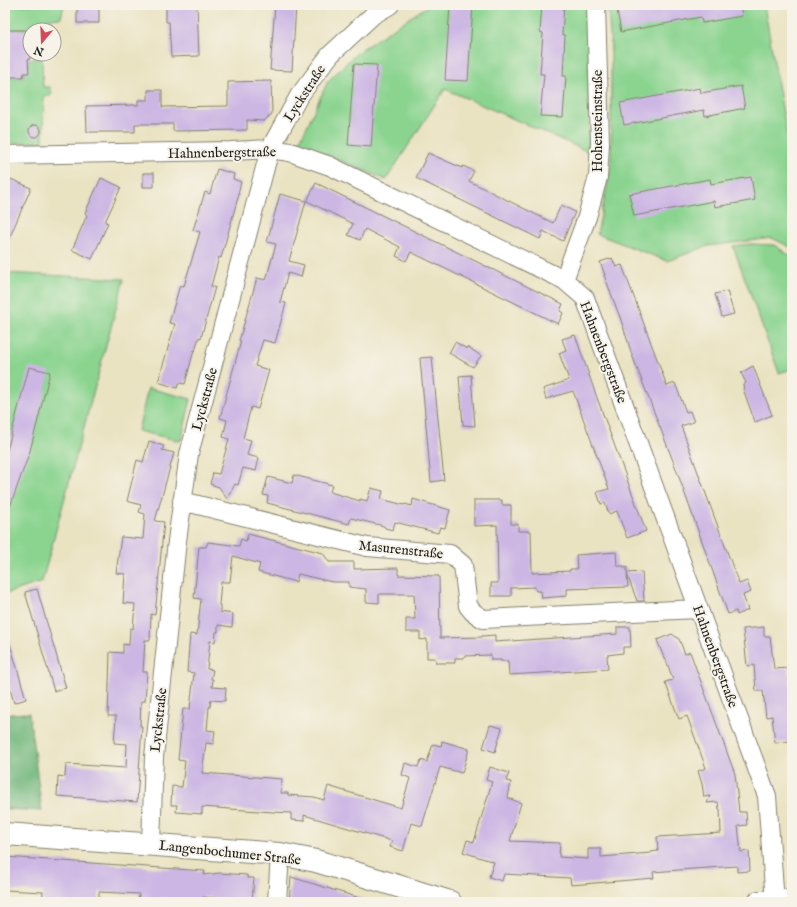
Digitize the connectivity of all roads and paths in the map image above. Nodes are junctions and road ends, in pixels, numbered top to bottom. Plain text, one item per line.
1 (390, 5) edge
2 (596, 5) edge
3 (270, 149) junction
4 (5, 155) edge
5 (564, 280) junction
6 (182, 501) junction
7 (698, 609) junction
8 (5, 834) edge
9 (151, 844) junction
10 (280, 854) junction
11 (775, 901) edge
12 (277, 902) edge
13 (450, 902) edge

1 - 3 street, Lyckstraße
2 - 5 street, Hohensteinstraße
3 - 4 street, Hahnenbergstraße
3 - 5 street, Hahnenbergstraße
3 - 6 street, Lyckstraße
5 - 7 street, Hahnenbergstraße
6 - 7 street, Masurenstraße
6 - 9 street, Lyckstraße
7 - 11 street, Hahnenbergstraße
8 - 9 street, Langenbochumer Straße
9 - 10 street, Langenbochumer Straße
10 - 12 street
10 - 13 street, Langenbochumer Straße

